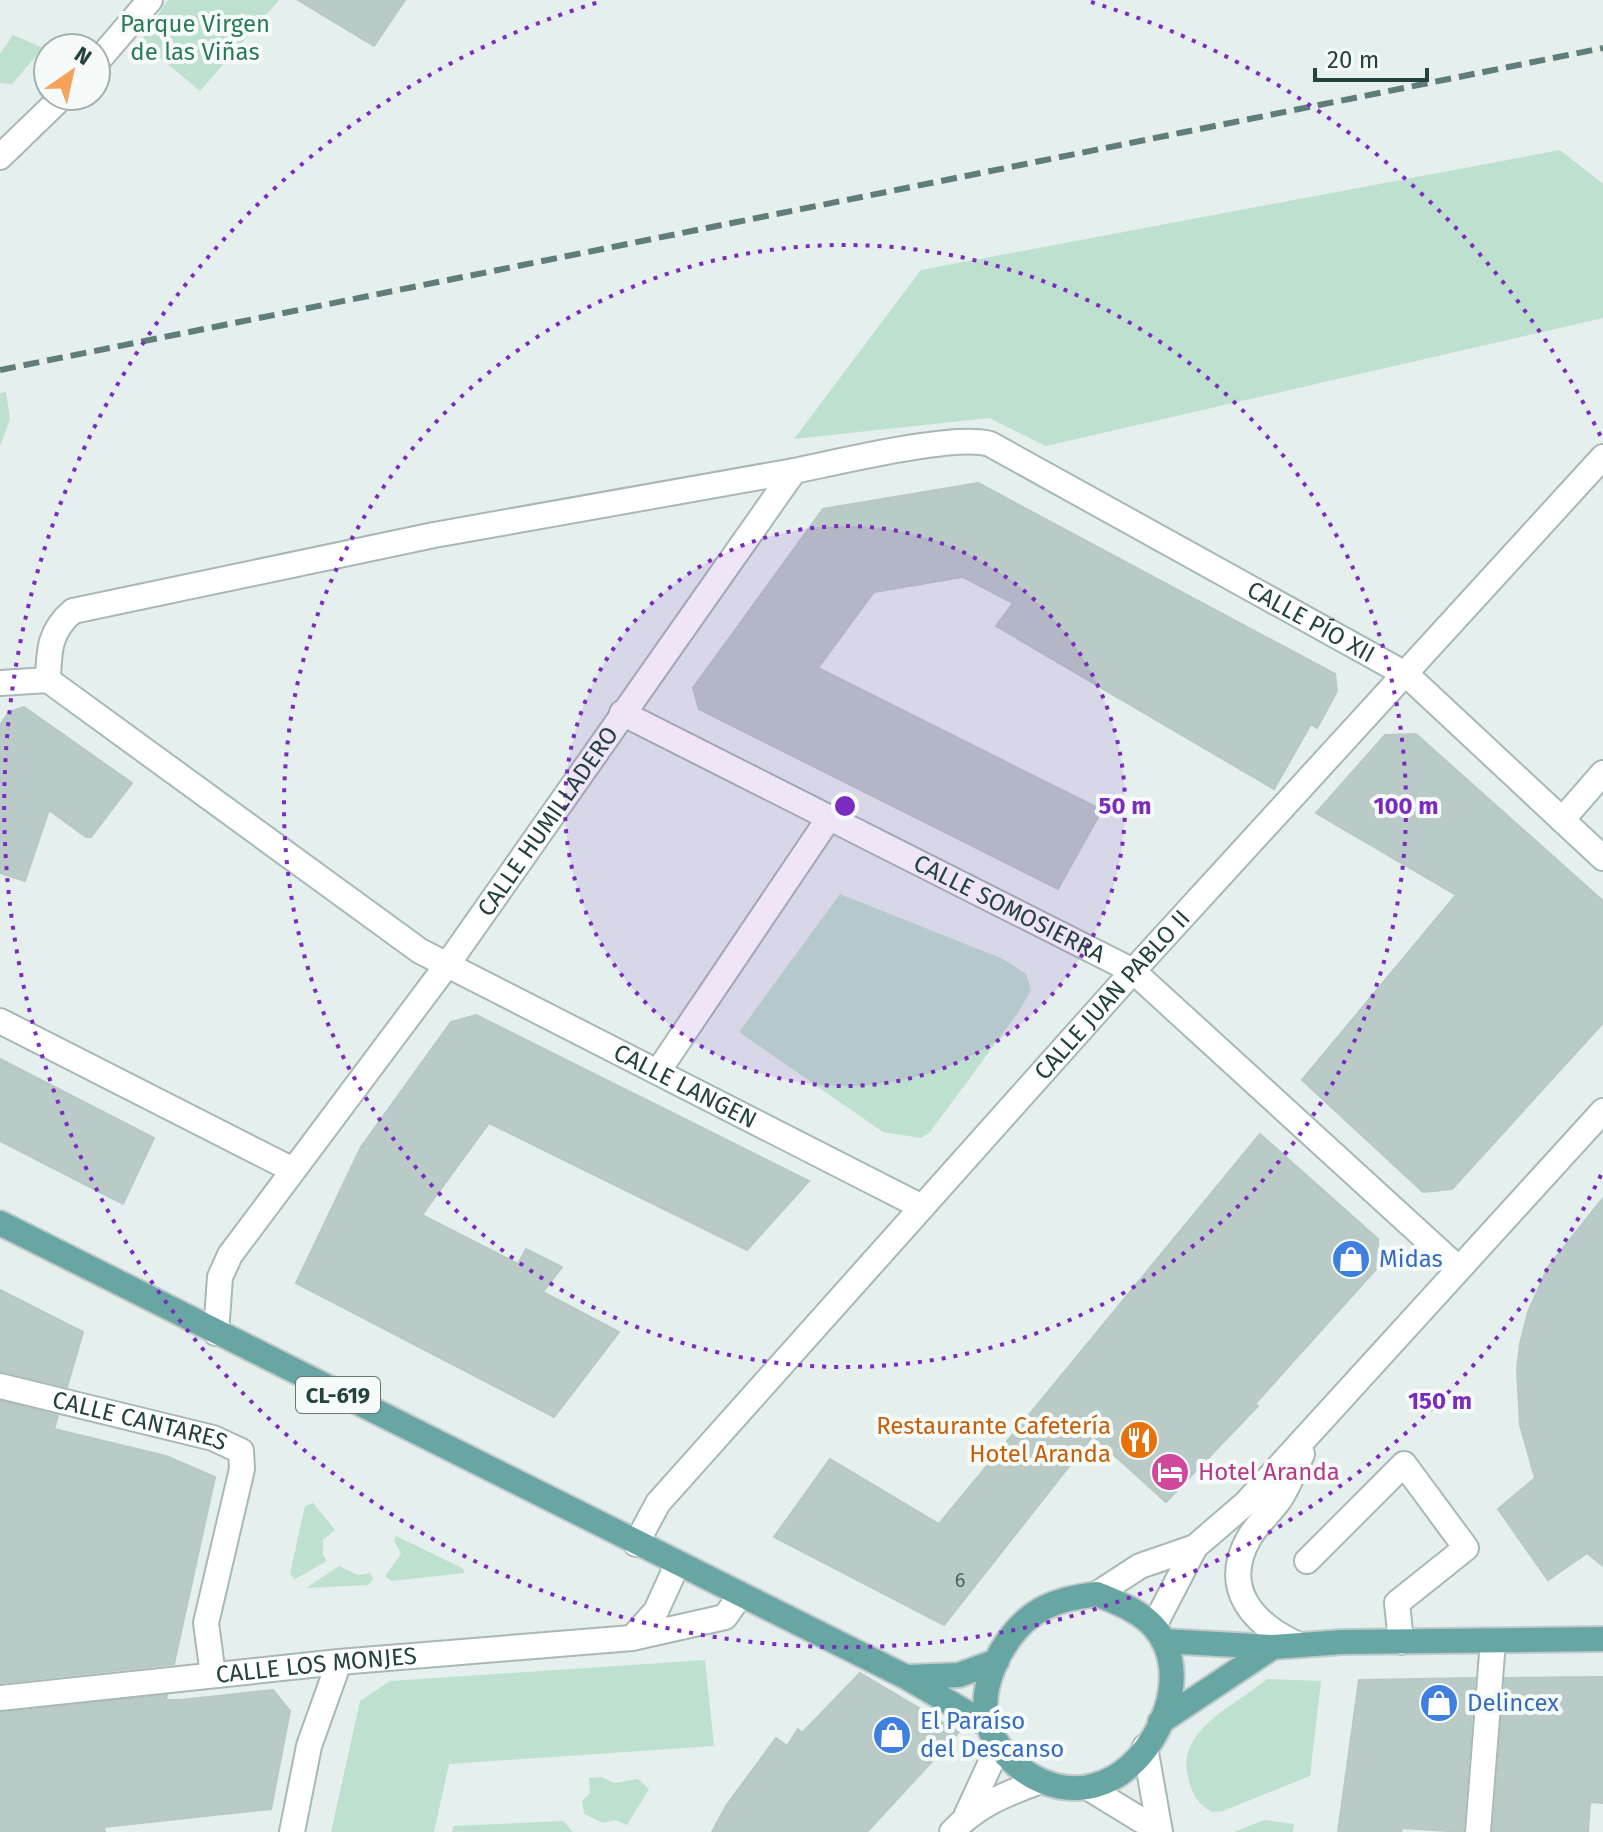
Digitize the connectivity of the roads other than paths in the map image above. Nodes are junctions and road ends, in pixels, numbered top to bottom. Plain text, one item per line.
1 (150, 0) edge
2 (112, 44) edge
3 (46, 112) edge
4 (0, 157) edge
5 (1603, 457) edge
6 (794, 471) junction
7 (1407, 675) junction
8 (48, 680) junction
9 (0, 683) edge
10 (622, 713) junction
11 (1603, 773) edge
12 (829, 818) junction
13 (1562, 820) junction
14 (1603, 858) edge
15 (447, 965) junction
16 (1133, 971) junction
17 (0, 1021) edge
18 (659, 1070) junction
19 (1603, 1111) edge
20 (293, 1170) junction
21 (922, 1207) junction
22 (0, 1223) edge
23 (1458, 1268) junction
24 (216, 1333) junction
25 (0, 1386) edge
26 (1313, 1432) junction
27 (636, 1544) junction
28 (1195, 1547) junction
29 (1307, 1561) dead end
30 (677, 1565) junction
31 (1097, 1594) junction
32 (739, 1597) junction
33 (1158, 1633) junction
34 (632, 1638) junction
35 (1603, 1639) edge
36 (1493, 1641) junction
37 (1401, 1642) junction
38 (1299, 1645) junction
39 (1273, 1647) junction
40 (997, 1661) junction
41 (339, 1662) junction
42 (213, 1675) junction
43 (906, 1677) junction
44 (0, 1698) edge
45 (1160, 1722) junction
46 (993, 1736) junction
47 (1145, 1747) junction
48 (1038, 1782) junction
49 (1087, 1787) junction
50 (959, 1824) edge
51 (1160, 1831) edge
52 (292, 1832) edge
53 (1478, 1832) edge

1 - 2 street
3 - 4 street
5 - 7 street, CALLE JUAN PABLO II
6 - 7 street, CALLE PÍO XII
6 - 8 street
6 - 10 street, CALLE HUMILLADERO
7 - 13 street, CALLE PÍO XII
7 - 16 street, CALLE JUAN PABLO II
8 - 9 street
8 - 15 street, CALLE LANGEN
10 - 12 street, CALLE SOMOSIERRA
10 - 15 street, CALLE HUMILLADERO
11 - 13 street
12 - 16 street, CALLE SOMOSIERRA
12 - 18 street
13 - 14 street, CALLE PÍO XII
15 - 18 street, CALLE LANGEN
15 - 20 street, CALLE HUMILLADERO
16 - 21 street, CALLE JUAN PABLO II
16 - 23 street, CALLE SOMOSIERRA
17 - 20 street
18 - 21 street, CALLE LANGEN
19 - 23 street
20 - 24 street, CALLE HUMILLADERO
21 - 27 street, CALLE JUAN PABLO II
22 - 24 main road, CL-619
23 - 26 street
24 - 27 main road, CL-619
25 - 42 street, CALLE CANTARES
26 - 28 street
26 - 38 street
27 - 30 main road, CL-619
28 - 31 street
28 - 33 street
29 - 37 street
30 - 32 main road, CL-619
30 - 34 street
31 - 33 main road
31 - 40 main road
32 - 34 street, CALLE LOS MONJES
32 - 43 main road, CL-619
33 - 39 main road
33 - 45 main road
34 - 41 street, CALLE LOS MONJES
35 - 36 main road
36 - 37 main road
36 - 53 street
37 - 38 main road
38 - 39 main road
39 - 45 main road
40 - 43 main road
40 - 46 main road
41 - 42 street, CALLE LOS MONJES
41 - 52 street
42 - 44 street, CALLE LOS MONJES
43 - 46 main road
45 - 47 main road
46 - 48 main road
46 - 50 street
47 - 49 main road
47 - 51 street
48 - 49 main road
48 - 50 street
49 - 51 street

